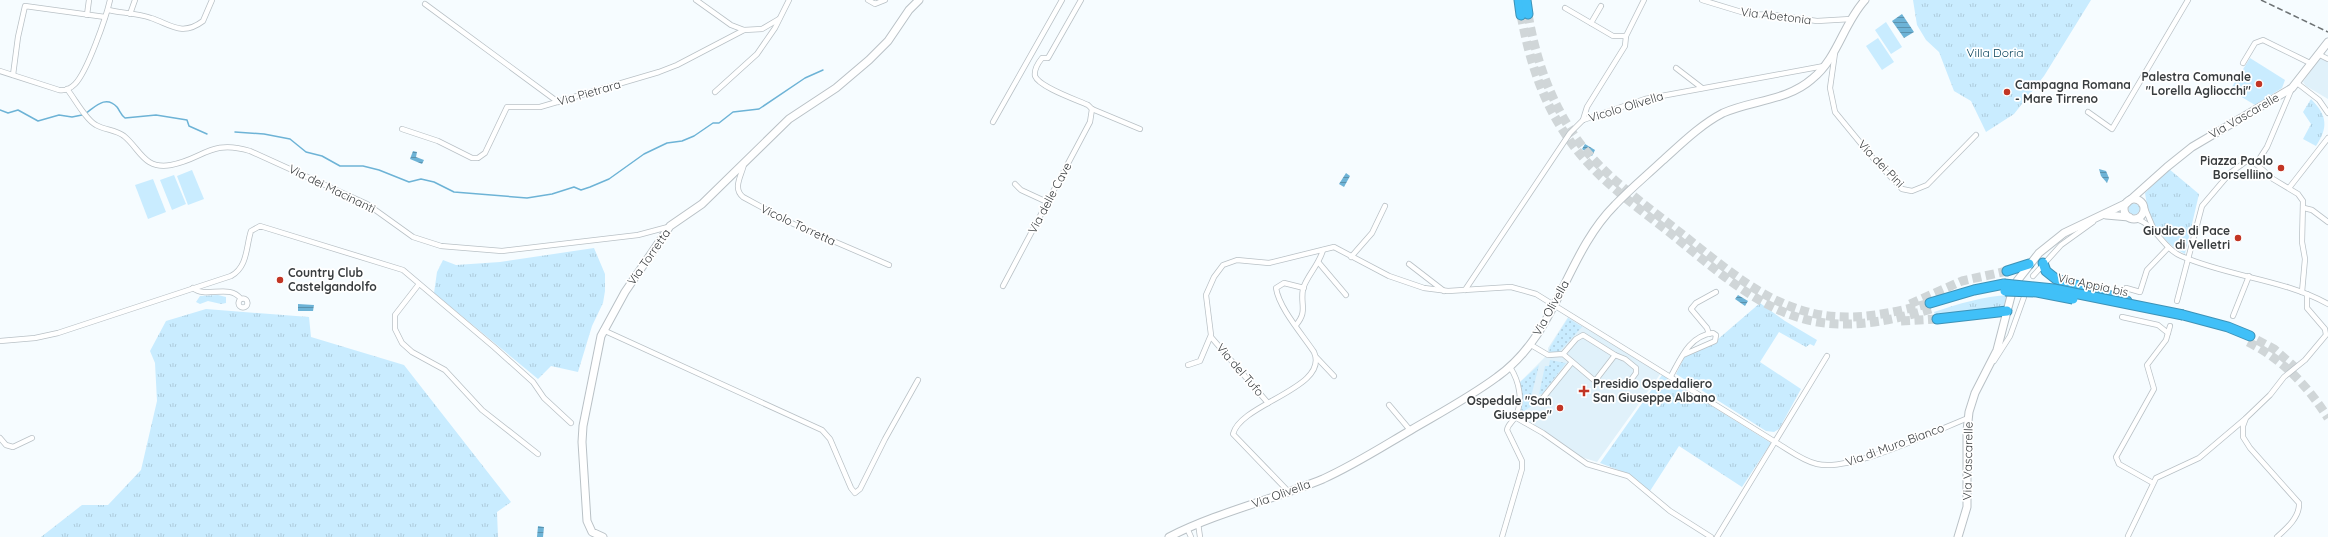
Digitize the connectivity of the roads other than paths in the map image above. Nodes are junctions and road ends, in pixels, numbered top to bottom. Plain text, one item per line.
1 (89, 0) edge
2 (110, 0) edge
3 (135, 0) edge
4 (212, 0) edge
5 (696, 0) edge
6 (789, 0) edge
7 (868, 0) edge
8 (886, 0) edge
9 (919, 0) edge
10 (1062, 0) edge
11 (1081, 0) edge
12 (1519, 0) edge
13 (1526, 0) edge
14 (1644, 0) edge
15 (1702, 0) edge
16 (1864, 0) edge
17 (2188, 0) edge
18 (425, 4) dead end
19 (1601, 6) dead end
20 (1565, 8) dead end
21 (108, 10) junction
22 (130, 14) junction
23 (87, 15) junction
24 (105, 18) junction
25 (779, 19) junction
26 (1851, 19) junction
27 (1591, 23) junction
28 (744, 30) junction
29 (1626, 36) junction
30 (2328, 42) edge
31 (1835, 53) junction
32 (2320, 55) junction
33 (2328, 59) edge
34 (2243, 63) dead end
35 (2312, 64) junction
36 (1826, 66) junction
37 (1676, 68) dead end
38 (0, 71) edge
39 (13, 75) junction
40 (2294, 86) junction
41 (1702, 88) junction
42 (67, 89) junction
43 (715, 92) dead end
44 (558, 102) junction
45 (1092, 109) junction
46 (2088, 112) dead end
47 (2328, 113) edge
48 (1582, 120) junction
49 (993, 122) dead end
50 (402, 129) dead end
51 (1140, 129) dead end
52 (1976, 135) dead end
53 (2328, 138) edge
54 (744, 164) junction
55 (2256, 164) junction
56 (2151, 181) junction
57 (1016, 184) dead end
58 (2289, 188) junction
59 (1048, 202) junction
60 (2128, 202) junction
61 (2143, 205) junction
62 (1384, 206) dead end
63 (2304, 208) junction
64 (2104, 215) junction
65 (2132, 218) junction
66 (2328, 222) edge
67 (670, 226) junction
68 (2155, 233) junction
69 (2168, 248) junction
70 (1323, 250) junction
71 (1351, 257) junction
72 (2188, 259) junction
73 (1319, 263) junction
74 (2043, 263) junction
75 (1409, 264) dead end
76 (2029, 264) junction
77 (888, 265) dead end
78 (2007, 271) tunnel mouth
79 (2033, 276) dead end
80 (2249, 276) junction
81 (2017, 280) dead end
82 (419, 284) junction
83 (1003, 286) dead end
84 (193, 288) junction
85 (1304, 288) junction
86 (2126, 288) dead end
87 (1465, 290) junction
88 (2007, 290) junction
89 (1444, 291) junction
90 (1716, 292) dead end
91 (2302, 292) junction
92 (2307, 294) junction
93 (1346, 295) dead end
94 (2024, 296) dead end
95 (241, 299) dead end
96 (2177, 301) dead end
97 (1555, 304) junction
98 (2328, 304) edge
99 (1931, 306) tunnel mouth
100 (2143, 307) junction
101 (2007, 312) junction
102 (2233, 316) dead end
103 (2122, 317) dead end
104 (2182, 318) junction
105 (1937, 319) tunnel mouth
106 (1296, 325) junction
107 (2170, 326) dead end
108 (604, 330) junction
109 (2168, 333) junction
110 (1709, 334) junction
111 (1211, 337) junction
112 (2249, 339) tunnel mouth
113 (0, 341) edge
114 (1531, 345) junction
115 (1563, 354) junction
116 (1615, 355) junction
117 (1683, 355) junction
118 (1827, 356) dead end
119 (1317, 358) junction
120 (1572, 362) junction
121 (1991, 363) junction
122 (1188, 365) dead end
123 (1510, 367) junction
124 (1334, 376) dead end
125 (1671, 376) junction
126 (918, 380) dead end
127 (1628, 384) dead end
128 (1542, 399) dead end
129 (1268, 403) junction
130 (1389, 405) dead end
131 (1515, 417) junction
132 (1968, 418) junction
133 (2246, 418) junction
134 (571, 423) dead end
135 (1410, 430) junction
136 (0, 438) edge
137 (32, 438) dead end
138 (1777, 443) junction
139 (538, 454) dead end
140 (2153, 483) junction
141 (1288, 491) junction
142 (1198, 523) junction
143 (1187, 528) junction
144 (2128, 536) edge
145 (603, 537) edge
146 (1169, 537) edge
147 (1190, 537) edge
148 (1200, 537) edge
149 (1502, 537) edge
150 (1711, 537) edge
151 (1717, 537) edge
152 (1958, 537) edge
153 (2277, 537) edge

1 - 23 street
2 - 21 street
3 - 22 street
4 - 22 street
5 - 28 street
6 - 25 street
7 - 8 street
9 - 54 street, Via Torretta
10 - 49 street
11 - 45 street
12 - 13 highway
14 - 29 street
15 - 26 street, Via Abetonia
16 - 26 street, Via Olivella
17 - 46 street
18 - 44 street
19 - 27 street
20 - 27 street
21 - 22 street
21 - 24 street
23 - 24 street
23 - 39 street
24 - 42 street
25 - 28 street, Via Pietrara
25 - 43 street
26 - 31 street, Via Olivella
27 - 29 street
28 - 44 street, Via Pietrara
29 - 48 street
30 - 32 street, Via Vascarelle
31 - 36 street, Via Olivella
31 - 52 street, Via dei Pini
32 - 33 street
32 - 35 street, Via Vascarelle
34 - 35 street
35 - 40 street, Via Vascarelle
36 - 41 street, Vicolo Olivella
36 - 97 street, Via Olivella
37 - 41 street
38 - 39 street
39 - 42 street
40 - 47 street
40 - 55 street
40 - 56 street, Via Vascarelle
41 - 48 street, Vicolo Olivella
42 - 67 street, Via dei Macinanti
44 - 50 street, Via Pietrara
45 - 51 street
45 - 59 street, Via delle Cave
48 - 87 street, Vicolo Olivella
53 - 58 street
54 - 67 street, Via Torretta
54 - 77 street, Vicolo Torretta
55 - 58 street
55 - 72 street
56 - 60 street, Via Vascarelle
56 - 61 street, Via Vascarelle
57 - 59 street
58 - 63 street
59 - 83 street, Via delle Cave
60 - 61 street
60 - 64 street, Via Vascarelle
60 - 65 street
61 - 65 street
61 - 68 street
62 - 71 street
63 - 66 street
63 - 91 street
64 - 65 street, Via Vascarelle
64 - 74 street
64 - 76 street, Via Vascarelle
65 - 68 street
67 - 108 street, Via Torretta
68 - 69 street
69 - 72 street
69 - 86 street
70 - 71 street, Via di Muro Bianco
70 - 73 street
70 - 111 street, Via di Muro Bianco
71 - 89 street, Via di Muro Bianco
72 - 80 street
72 - 96 street
73 - 85 street
73 - 93 street
74 - 79 street
74 - 100 highway, bridge
75 - 89 street
76 - 78 highway
76 - 81 street, Via Vascarelle
80 - 91 street
80 - 102 street
82 - 84 street
82 - 134 street
82 - 139 street
84 - 95 street
84 - 113 street
85 - 106 street
85 - 106 street
87 - 89 street, Via di Muro Bianco
87 - 97 street, Via di Muro Bianco
88 - 99 highway, Via Appia bis
88 - 100 highway, Via Appia bis, bridge
88 - 101 street, Via Vascarelle
88 - 104 highway, Via Appia bis, bridge
90 - 110 street
91 - 92 street
92 - 98 street
92 - 133 street
94 - 121 street
97 - 114 street, Via Olivella
97 - 125 street, Via di Muro Bianco
100 - 104 highway, Via Appia bis, bridge
101 - 105 highway
101 - 121 street, Via Vascarelle
103 - 109 street
104 - 112 highway, Via Appia bis
106 - 119 street
107 - 109 street
108 - 126 street
108 - 145 street, Via Torretta
109 - 140 street
110 - 117 street
110 - 117 street
111 - 122 street
111 - 129 street, Via del Tufo
114 - 115 street
114 - 123 street, Via Olivella
115 - 116 street
115 - 120 street
116 - 120 street
116 - 127 street
117 - 125 street
118 - 138 street
119 - 124 street
119 - 129 street, Via del Tufo
120 - 128 street
121 - 132 street, Via Vascarelle
123 - 131 street
123 - 135 street, Via Olivella
125 - 138 street, Via di Muro Bianco
129 - 141 street, Via del Tufo
130 - 135 street
131 - 149 street
131 - 150 street
132 - 138 street, Via di Muro Bianco
132 - 152 street, Via Vascarelle
133 - 140 street
133 - 153 street
135 - 141 street, Via Olivella
136 - 137 street
138 - 151 street
140 - 144 street
141 - 142 street, Via Olivella
142 - 143 street, Via Olivella
142 - 148 street
143 - 146 street, Via Olivella
143 - 147 street

